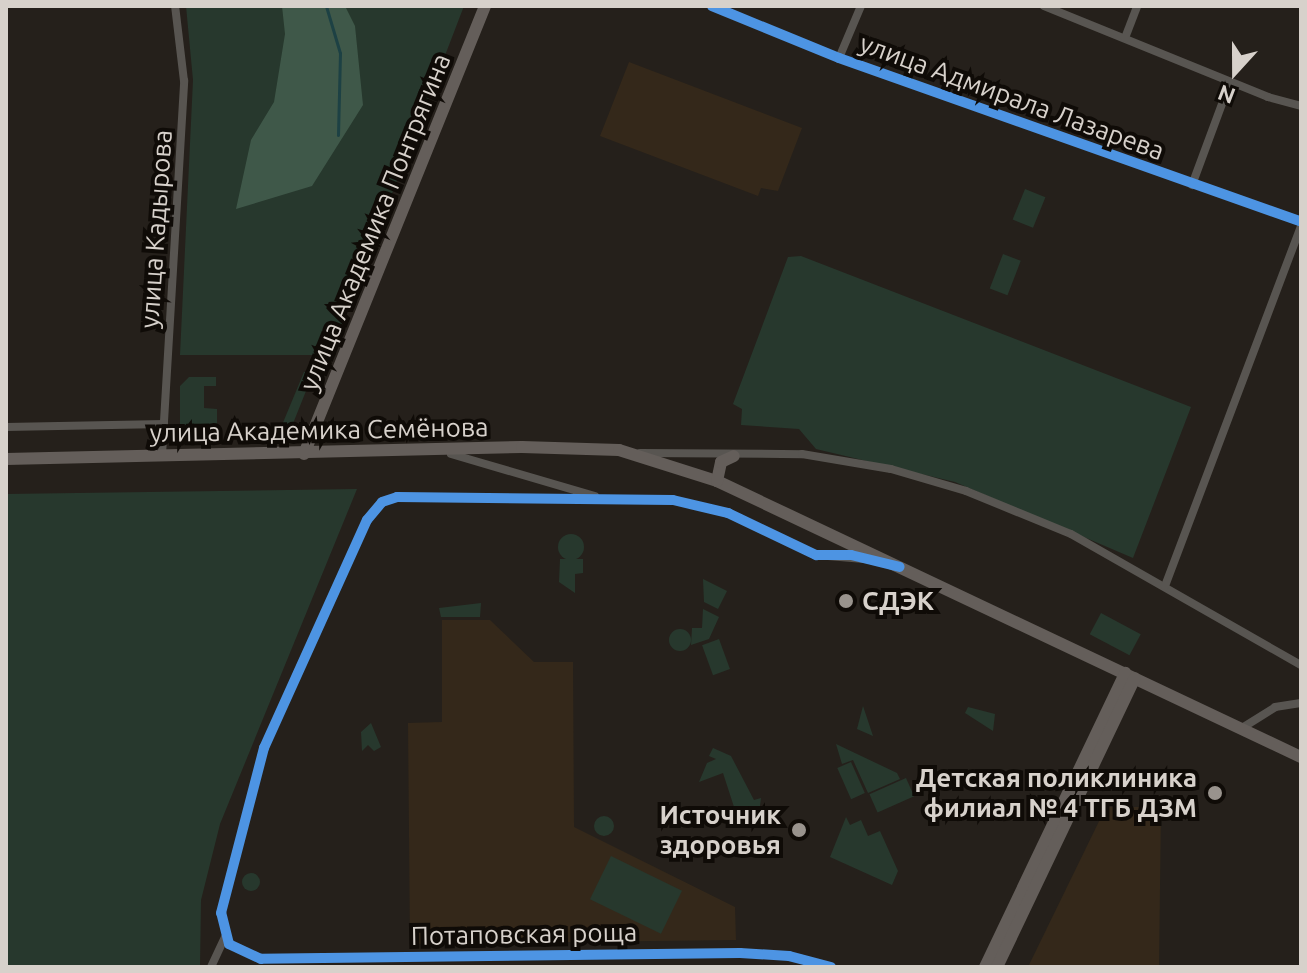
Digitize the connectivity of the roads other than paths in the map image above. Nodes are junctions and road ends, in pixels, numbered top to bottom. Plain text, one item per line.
1 (175, 6) edge
2 (485, 6) edge
3 (712, 6) edge
4 (861, 6) edge
5 (1044, 6) edge
6 (1137, 6) edge
7 (1125, 38) junction
8 (839, 58) junction
9 (1230, 82) junction
10 (1301, 106) edge
11 (1192, 185) junction
12 (1301, 224) edge
13 (164, 424) junction
14 (6, 427) edge
15 (422, 450) junction
16 (632, 453) junction
17 (304, 454) junction
18 (162, 455) junction
19 (734, 456) junction
20 (6, 459) edge
21 (542, 481) junction
22 (717, 481) junction
23 (540, 498) junction
24 (604, 499) junction
25 (900, 567) junction
26 (1165, 586) junction
27 (1301, 665) edge
28 (1130, 676) junction
29 (1301, 703) edge
30 (1242, 728) junction
31 (1301, 757) edge
32 (225, 937) junction
33 (366, 962) edge
34 (211, 967) edge
35 (831, 967) edge
36 (985, 967) edge
37 (997, 967) edge

1 - 13 street, улица Кадырова
2 - 17 main road, улица Академика Понтрягина
3 - 8 street, улица Адмирала Лазарева
4 - 8 street
5 - 7 street
6 - 7 street
7 - 9 street
8 - 11 street, улица Адмирала Лазарева
9 - 10 street
9 - 11 street
11 - 12 street, улица Адмирала Лазарева
12 - 26 street, улица Адмирала Лазарева
13 - 14 street
13 - 18 street, улица Кадырова
15 - 16 main road, улица Академика Семёнова
15 - 17 main road, улица Академика Семёнова
15 - 21 street
16 - 19 street, улица Академика Семёнова
16 - 22 main road, улица Академика Семёнова
17 - 18 main road, улица Академика Семёнова
18 - 20 main road, улица Академика Семёнова
19 - 22 main road
19 - 26 street, улица Академика Семёнова
21 - 23 street
21 - 24 street
22 - 25 main road, улица Академика Семёнова
23 - 24 street
23 - 32 street
24 - 25 street
25 - 28 main road, улица Академика Семёнова
26 - 27 street, улица Академика Семёнова
28 - 30 main road, улица Академика Семёнова
28 - 36 main road
28 - 37 main road
29 - 30 street
30 - 31 main road, улица Академика Семёнова
32 - 33 street, Потаповская роща
32 - 34 street
33 - 35 street, Потаповская роща

